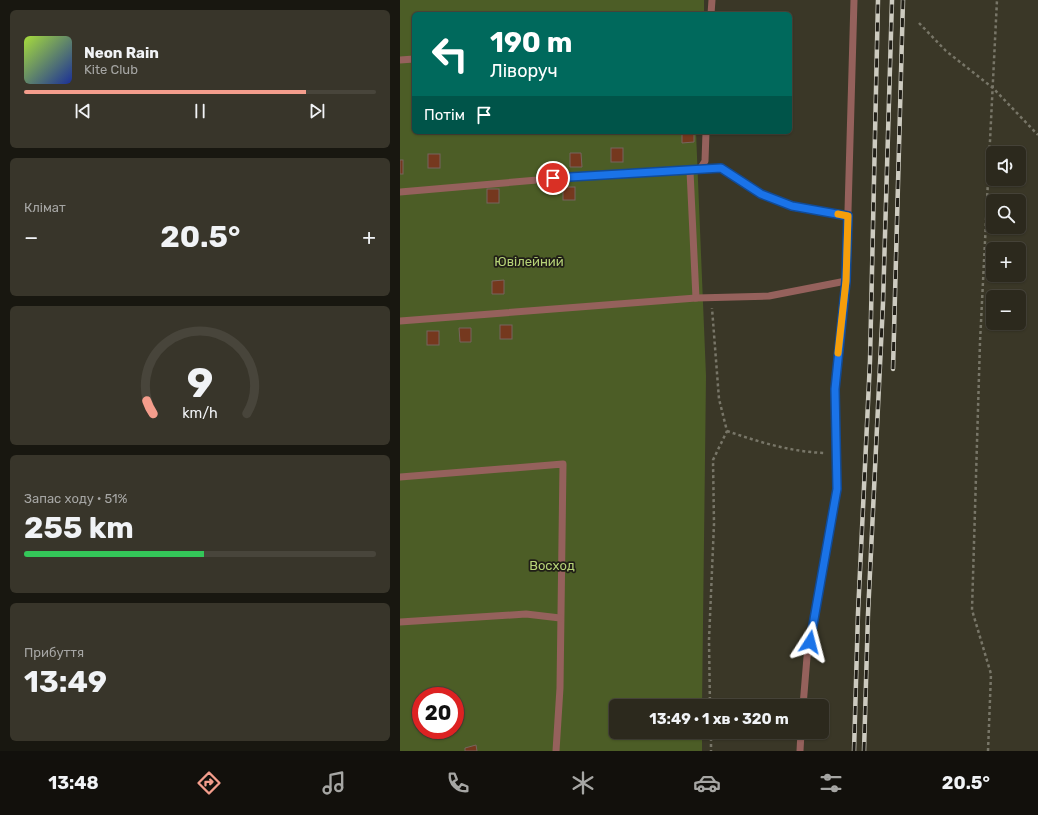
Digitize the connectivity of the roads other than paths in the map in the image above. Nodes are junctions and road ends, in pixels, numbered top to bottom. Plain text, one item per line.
1 (712, 0) edge
2 (854, 0) edge
3 (711, 12) edge
4 (412, 58) edge
5 (400, 60) edge
6 (706, 134) edge
7 (700, 169) junction
8 (690, 171) junction
9 (400, 192) edge
10 (848, 216) junction
11 (846, 281) junction
12 (696, 298) junction
13 (400, 321) edge
14 (400, 477) edge
15 (560, 618) junction
16 (400, 622) edge
17 (804, 699) edge
18 (801, 739) edge
19 (556, 751) edge
20 (800, 751) edge

1 - 3 lane
2 - 10 lane
4 - 5 lane
6 - 7 lane
7 - 8 lane
7 - 10 lane
8 - 9 lane
8 - 12 lane
10 - 11 lane
11 - 12 lane
11 - 17 lane
12 - 13 lane
14 - 15 lane
15 - 16 lane
15 - 19 lane
18 - 20 lane

